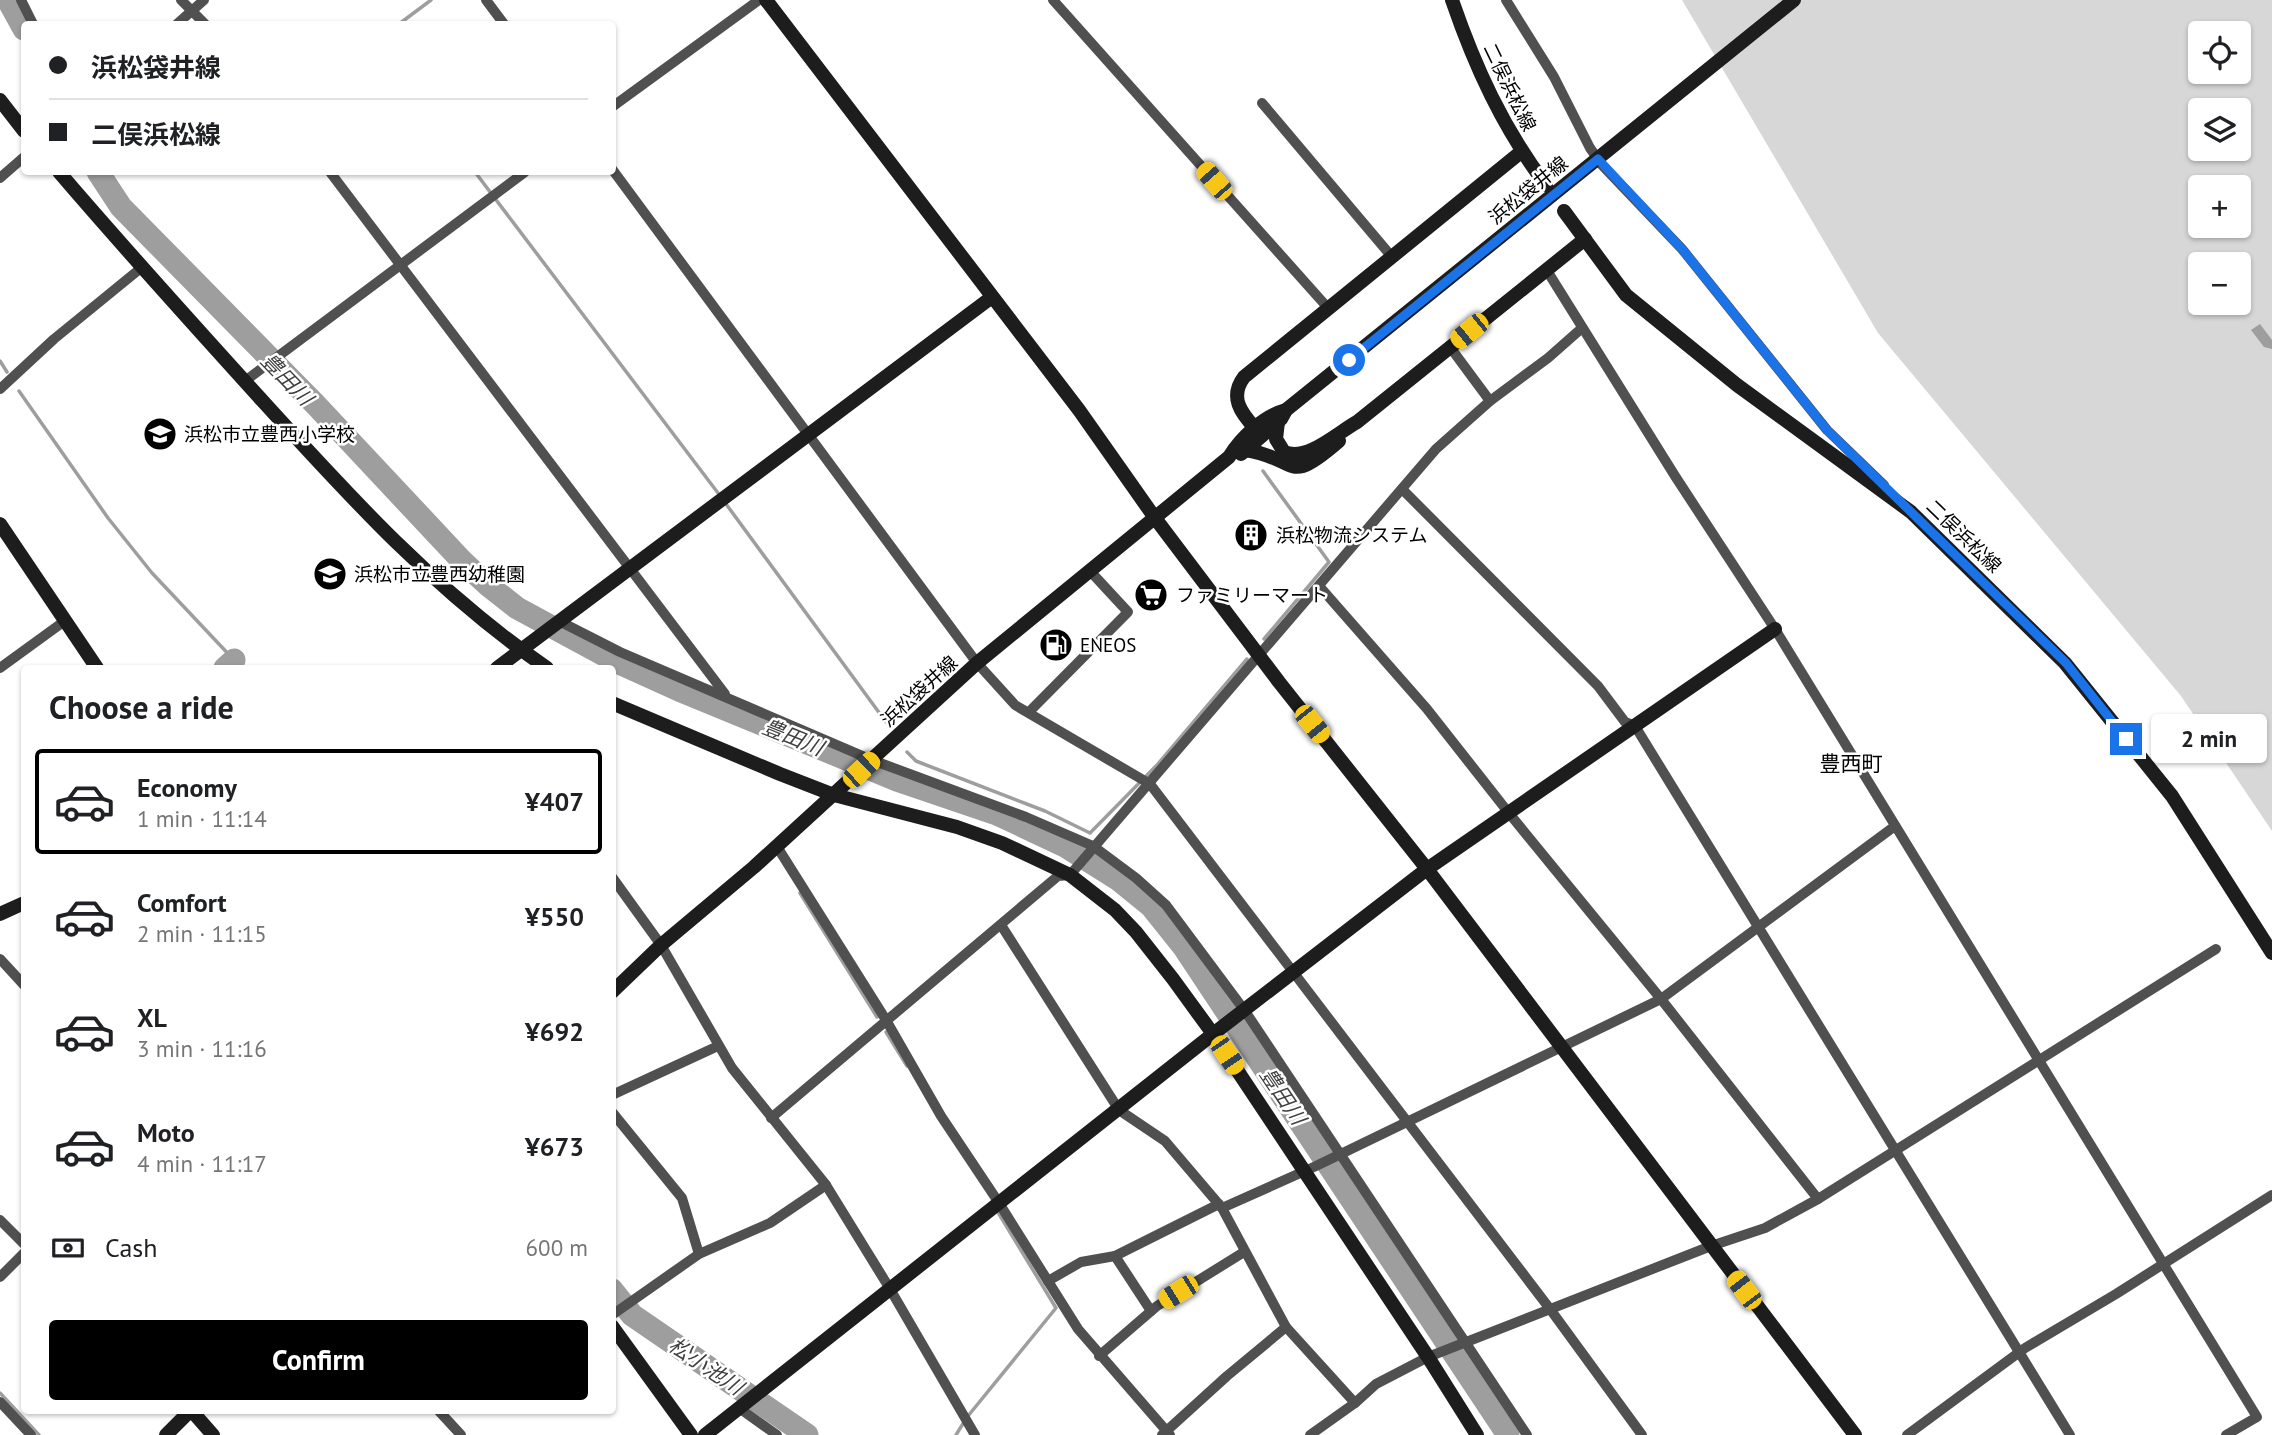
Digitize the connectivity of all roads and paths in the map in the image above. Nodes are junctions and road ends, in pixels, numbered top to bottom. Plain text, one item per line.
1 (21, 0) edge
2 (181, 0) edge
3 (204, 0) edge
4 (486, 0) edge
5 (759, 0) edge
6 (766, 0) edge
7 (1053, 0) edge
8 (1452, 0) edge
9 (1506, 0) edge
10 (1794, 0) edge
11 (192, 11) junction
12 (32, 21) edge
13 (180, 21) edge
14 (202, 21) edge
15 (503, 21) edge
16 (0, 100) edge
17 (1262, 103) dead end
18 (616, 104) edge
19 (21, 127) edge
20 (1521, 152) junction
21 (1598, 159) junction
22 (21, 160) edge
23 (616, 174) edge
24 (62, 175) edge
25 (332, 175) edge
26 (522, 175) edge
27 (0, 178) edge
28 (1546, 185) dead end
29 (1564, 211) dead end
30 (1585, 239) junction
31 (1392, 257) junction
32 (401, 264) junction
33 (141, 268) junction
34 (1546, 269) junction
35 (992, 297) junction
36 (1328, 308) junction
37 (1582, 328) junction
38 (1450, 347) junction
39 (245, 381) junction
40 (0, 389) edge
41 (1490, 401) junction
42 (1286, 410) junction
43 (1278, 422) junction
44 (1357, 422) junction
45 (1255, 428) junction
46 (809, 432) junction
47 (1245, 450) junction
48 (1229, 457) junction
49 (1402, 489) junction
50 (1911, 512) junction
51 (1155, 518) junction
52 (0, 524) edge
53 (630, 569) junction
54 (1090, 571) junction
55 (1320, 587) junction
56 (66, 620) junction
57 (558, 622) junction
58 (1775, 629) junction
59 (520, 650) junction
60 (1260, 654) junction
61 (977, 663) junction
62 (95, 665) edge
63 (501, 665) edge
64 (542, 665) edge
65 (0, 668) edge
66 (726, 697) junction
67 (616, 705) edge
68 (1029, 712) junction
69 (1635, 726) junction
70 (872, 760) junction
71 (1150, 783) junction
72 (834, 794) junction
73 (1508, 812) junction
74 (1895, 826) junction
75 (776, 845) junction
76 (1093, 846) junction
77 (1427, 869) junction
78 (1074, 871) junction
79 (616, 883) edge
80 (21, 904) edge
81 (0, 914) edge
82 (1000, 925) junction
83 (1760, 928) junction
84 (661, 946) junction
85 (2216, 949) dead end
86 (2272, 953) edge
87 (0, 959) edge
88 (1294, 972) junction
89 (21, 982) edge
90 (616, 988) edge
91 (1661, 999) junction
92 (1243, 1012) junction
93 (886, 1020) junction
94 (1218, 1031) junction
95 (718, 1046) junction
96 (1562, 1047) junction
97 (2038, 1061) junction
98 (616, 1093) edge
99 (1119, 1110) junction
100 (616, 1117) edge
101 (771, 1118) junction
102 (1408, 1122) junction
103 (1895, 1150) junction
104 (1340, 1154) junction
105 (1310, 1169) junction
106 (826, 1185) junction
107 (2272, 1195) edge
108 (1818, 1199) junction
109 (995, 1206) junction
110 (1220, 1206) junction
111 (0, 1220) edge
112 (21, 1241) edge
113 (1711, 1246) junction
114 (1244, 1252) junction
115 (699, 1254) junction
116 (21, 1256) edge
117 (1115, 1256) junction
118 (2164, 1264) junction
119 (0, 1277) edge
120 (1048, 1281) junction
121 (890, 1289) junction
122 (1550, 1309) junction
123 (1151, 1311) junction
124 (616, 1312) edge
125 (1286, 1327) junction
126 (616, 1332) edge
127 (1463, 1343) junction
128 (2019, 1352) junction
129 (1433, 1354) junction
130 (1099, 1356) junction
131 (0, 1402) edge
132 (1355, 1403) junction
133 (740, 1408) junction
134 (187, 1414) edge
135 (195, 1414) edge
136 (442, 1414) edge
137 (1166, 1434) edge
138 (31, 1435) edge
139 (166, 1435) edge
140 (213, 1435) edge
141 (461, 1435) edge
142 (691, 1435) edge
143 (705, 1435) edge
144 (777, 1435) edge
145 (975, 1435) edge
146 (1310, 1435) edge
147 (1477, 1435) edge
148 (1527, 1435) edge
149 (1642, 1435) edge
150 (1855, 1435) edge
151 (1907, 1435) edge
152 (2070, 1435) edge
153 (2226, 1435) edge

1 - 12 street
2 - 11 street
3 - 11 street
4 - 15 street
5 - 18 street
6 - 35 street
7 - 36 street
8 - 20 street, 二俣浜松線
9 - 21 street
10 - 21 street, 浜松袋井線
11 - 13 street
11 - 14 street
16 - 19 street
17 - 31 street
20 - 28 street, 二俣浜松線
20 - 31 street
21 - 42 street, 浜松袋井線
21 - 50 street
22 - 27 street
23 - 46 street
24 - 33 street
25 - 32 street
26 - 32 street
29 - 30 street, 二俣浜松線
30 - 34 street
30 - 50 street, 二俣浜松線
31 - 36 street
32 - 39 street
32 - 53 street
33 - 39 street
33 - 40 street
34 - 37 street
34 - 38 street
35 - 46 street
35 - 51 street
36 - 45 street
37 - 41 street
37 - 58 street
38 - 41 street
38 - 44 street
39 - 59 street
41 - 49 street
42 - 43 street, 浜松袋井線
42 - 45 street, 浜松袋井線
43 - 44 street
43 - 47 street, 浜松袋井線
44 - 47 street
45 - 48 street, 浜松袋井線
46 - 53 street
46 - 61 street
47 - 48 street, 浜松袋井線
48 - 51 street, 浜松袋井線
49 - 55 street
49 - 69 street
50 - 86 street, 二俣浜松線
51 - 54 street, 浜松袋井線
51 - 60 street
52 - 56 street
53 - 57 street
53 - 66 street
54 - 61 street, 浜松袋井線
54 - 68 street
55 - 60 street
55 - 73 street
56 - 62 street
56 - 65 street
57 - 59 street
57 - 66 street
58 - 69 street
58 - 74 street
59 - 63 street
59 - 64 street
60 - 71 street
60 - 77 street
61 - 68 street
61 - 70 street, 浜松袋井線
66 - 70 street
67 - 72 street
68 - 71 street
69 - 73 street
69 - 83 street
70 - 72 street, 浜松袋井線
70 - 76 street
71 - 76 street
71 - 88 street
72 - 75 street, 浜松袋井線
72 - 78 street
73 - 77 street
73 - 91 street
74 - 83 street
74 - 97 street
75 - 84 street, 浜松袋井線
75 - 93 street
76 - 78 street
76 - 92 street
77 - 88 street
77 - 96 street
78 - 82 street
78 - 94 street
79 - 84 street
80 - 81 street
82 - 93 street
82 - 99 street
83 - 91 street
83 - 103 street
84 - 90 street, 浜松袋井線
84 - 95 street
85 - 97 street
87 - 89 street
88 - 92 street
88 - 102 street
91 - 96 street
91 - 108 street
92 - 94 street
92 - 104 street
93 - 101 street
93 - 109 street
94 - 99 street
94 - 105 street
95 - 98 street
95 - 101 street
96 - 102 street
96 - 113 street
97 - 103 street
97 - 118 street
99 - 109 street
99 - 110 street
100 - 115 street
101 - 106 street
102 - 104 street
102 - 122 street
103 - 108 street
103 - 128 street
104 - 105 street
104 - 127 street
105 - 110 street
105 - 129 street
106 - 115 street
106 - 121 street
107 - 118 street
108 - 113 street
109 - 120 street
109 - 121 street
110 - 114 street
110 - 117 street
111 - 112 street
113 - 122 street
113 - 150 street
114 - 123 street
114 - 125 street
115 - 124 street
116 - 119 street
117 - 120 street
117 - 123 street
118 - 128 street
118 - 153 street
120 - 130 street
121 - 133 street
121 - 145 street
122 - 127 street
122 - 149 street
123 - 130 street
125 - 132 street
125 - 137 street
126 - 142 street
127 - 129 street
127 - 148 street
128 - 151 street
128 - 152 street
129 - 132 street
129 - 147 street
130 - 137 street
131 - 138 street
132 - 146 street
133 - 143 street
133 - 144 street
134 - 139 street
135 - 140 street
136 - 141 street

